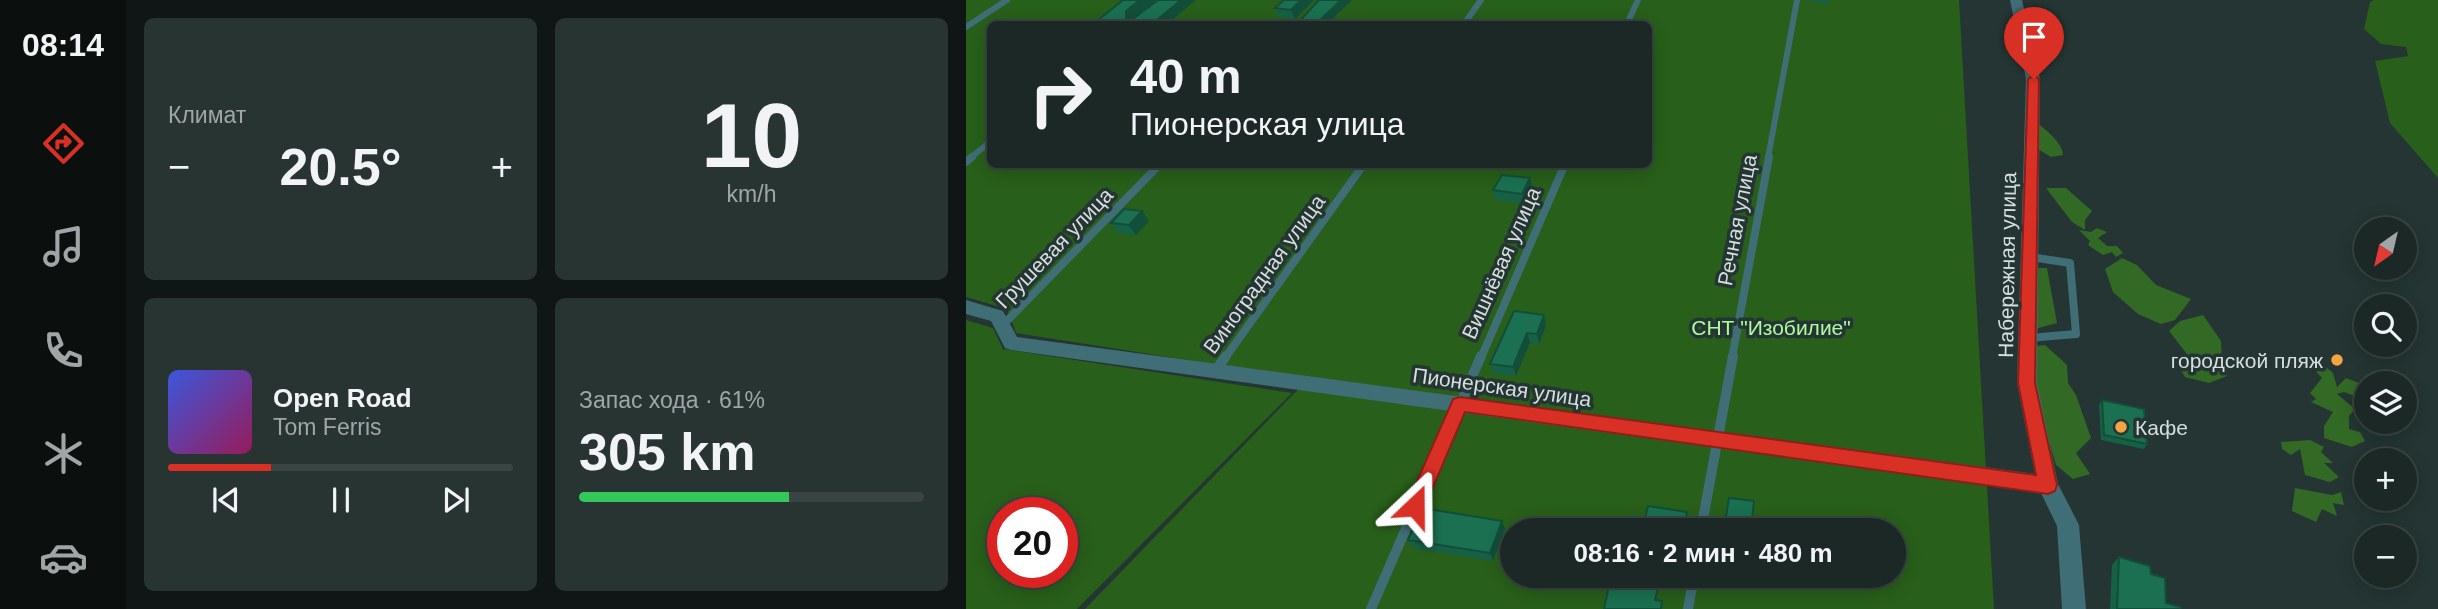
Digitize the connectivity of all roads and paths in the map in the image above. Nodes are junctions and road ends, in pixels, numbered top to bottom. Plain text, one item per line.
1 (1007, 0) edge
2 (1481, 0) edge
3 (1638, 0) edge
4 (1797, 0) edge
5 (2016, 0) edge
6 (1466, 21) edge
7 (1628, 21) edge
8 (966, 27) edge
9 (987, 144) edge
10 (966, 162) edge
11 (1156, 168) edge
12 (1361, 168) edge
13 (1563, 168) edge
14 (2030, 257) junction
15 (966, 307) edge
16 (1002, 326) junction
17 (2028, 338) junction
18 (1216, 370) junction
19 (1460, 404) junction
20 (1715, 439) junction
21 (2048, 485) junction
22 (1703, 518) edge
23 (1692, 588) edge
24 (1371, 609) edge
25 (1688, 609) edge
26 (2074, 609) edge

1 - 8 lane
2 - 6 lane
3 - 7 lane
4 - 20 lane, Речная улица
5 - 14 street, Набережная улица
9 - 10 lane
11 - 16 lane, Грушевая улица
12 - 18 lane, Виноградная улица
13 - 19 lane, Вишнёвая улица
14 - 17 street, Набережная улица
14 - 17 lane
15 - 16 street, Пионерская улица
16 - 18 street, Пионерская улица
17 - 21 street, Набережная улица
18 - 19 street, Пионерская улица
19 - 20 street, Пионерская улица
19 - 24 lane, Вишнёвая улица
20 - 21 street, Пионерская улица
20 - 22 lane, Речная улица
21 - 26 street, Набережная улица
23 - 25 lane

